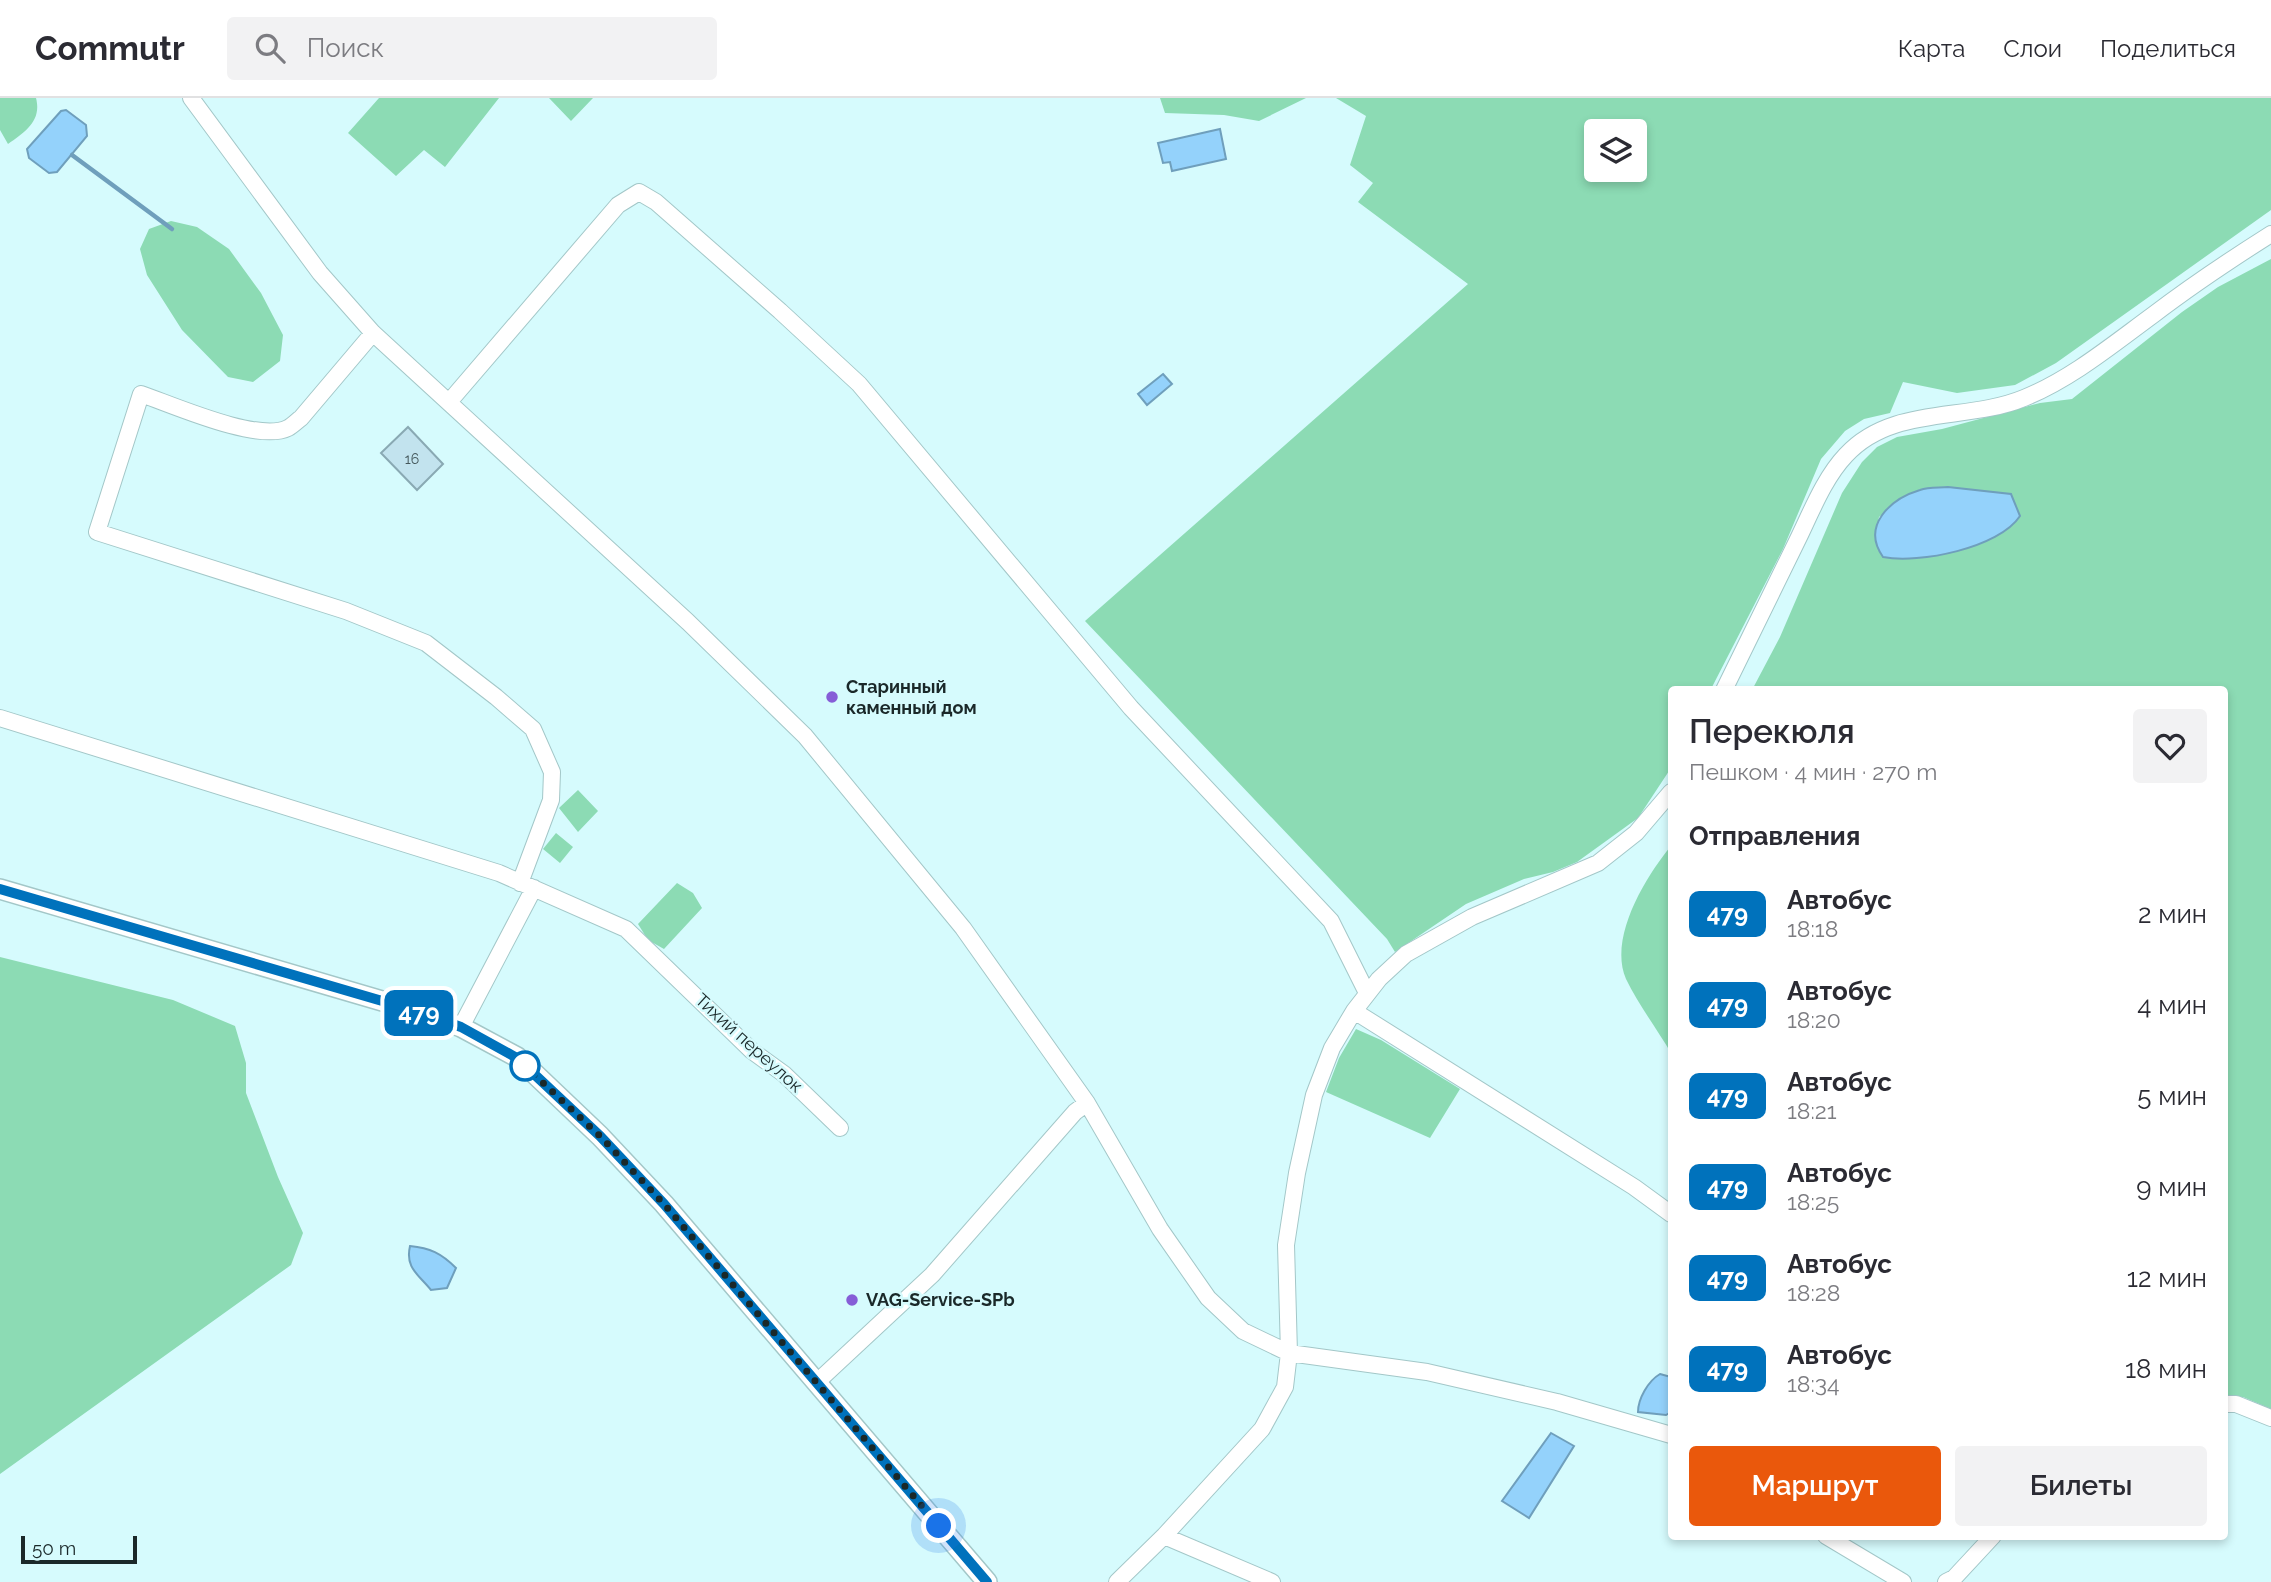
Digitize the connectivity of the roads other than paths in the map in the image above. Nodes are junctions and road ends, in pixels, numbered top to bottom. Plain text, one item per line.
1 (191, 98) edge
2 (2271, 234) edge
3 (373, 333) junction
4 (449, 402) junction
5 (1726, 686) edge
6 (0, 718) edge
7 (1668, 796) edge
8 (527, 886) junction
9 (0, 889) edge
10 (1367, 993) junction
11 (1354, 1011) junction
12 (461, 1027) junction
13 (1087, 1103) junction
14 (840, 1128) dead end
15 (1668, 1212) edge
16 (1289, 1353) junction
17 (816, 1383) junction
18 (2228, 1404) edge
19 (2271, 1419) edge
20 (1668, 1434) edge
21 (1164, 1536) junction
22 (1833, 1540) edge
23 (1989, 1540) edge
24 (987, 1582) edge
25 (1117, 1582) edge
26 (1272, 1582) edge
27 (1903, 1582) edge
28 (1946, 1582) edge

1 - 3 street
2 - 5 street
3 - 4 street
3 - 8 street
4 - 10 street
4 - 13 street
6 - 8 street
7 - 10 street
8 - 12 street
8 - 14 street, Тихий переулок
9 - 12 street
10 - 11 street
11 - 15 street
11 - 16 street
12 - 17 street
13 - 16 street
13 - 17 street
16 - 20 street
16 - 21 street
17 - 24 street
18 - 19 street
21 - 25 street
21 - 26 street
22 - 27 street
23 - 28 street

